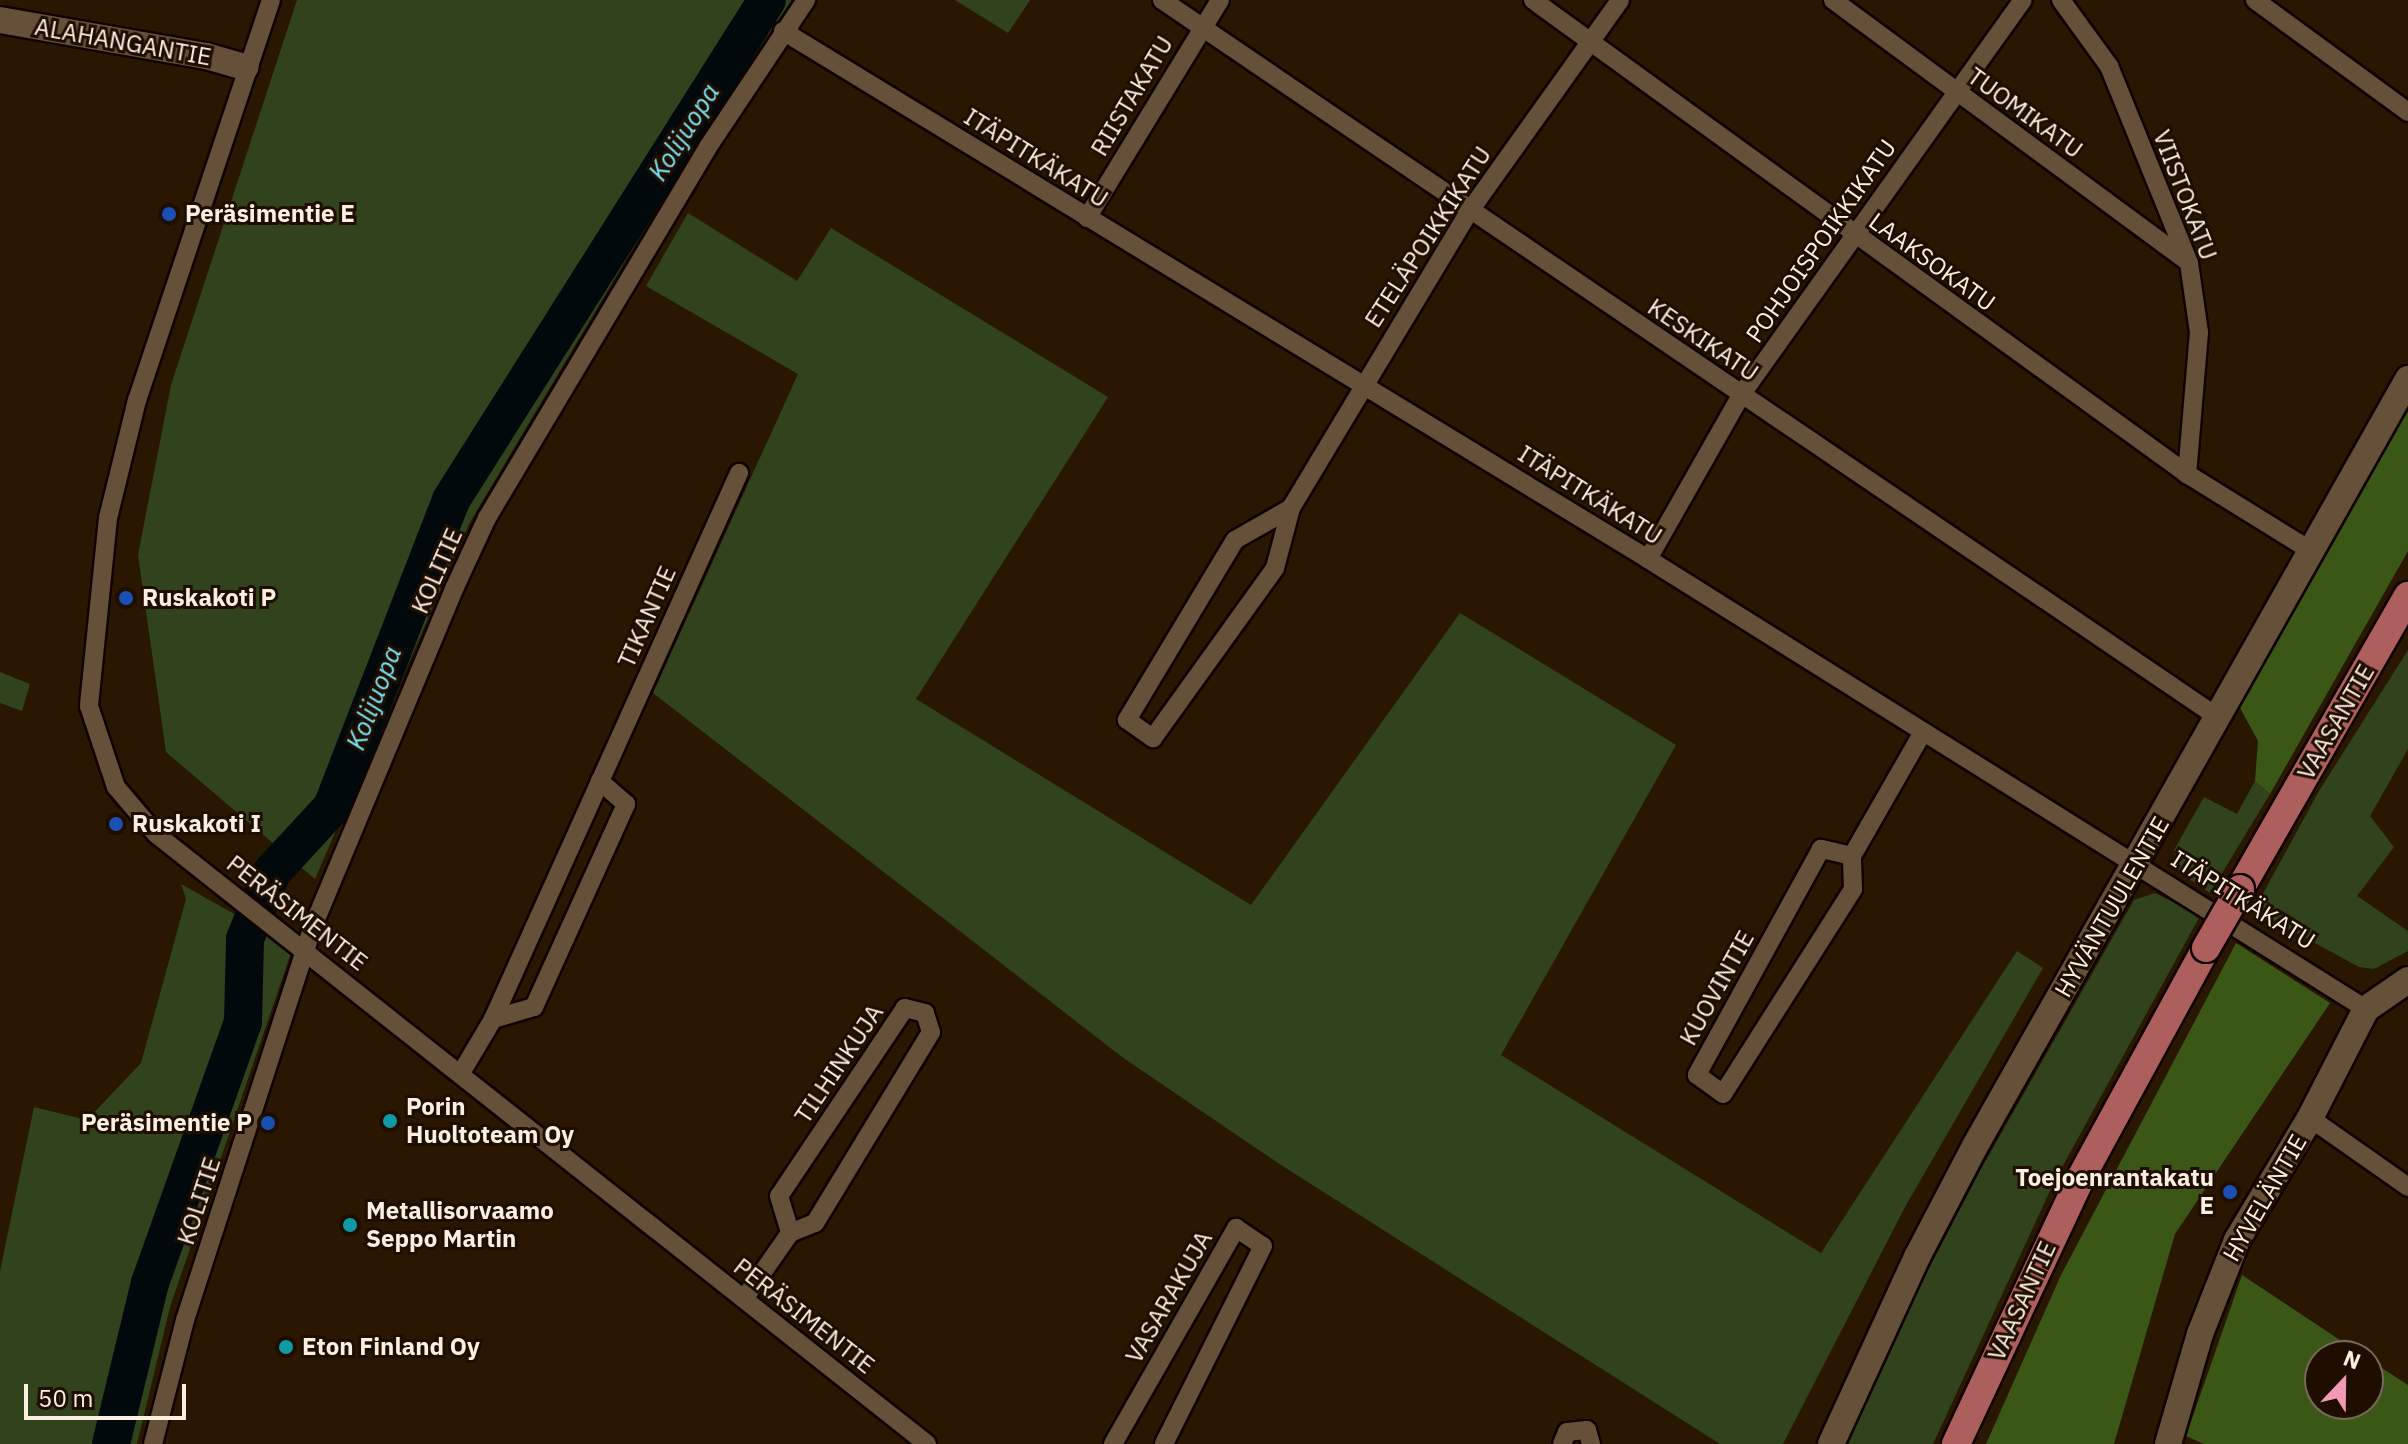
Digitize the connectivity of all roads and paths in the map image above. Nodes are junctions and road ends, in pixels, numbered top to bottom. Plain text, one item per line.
1 (271, 0) edge
2 (806, 0) edge
3 (1162, 0) edge
4 (1220, 0) edge
5 (1533, 0) edge
6 (1620, 0) edge
7 (1833, 0) edge
8 (2023, 0) edge
9 (2061, 0) edge
10 (2255, 0) edge
11 (0, 20) edge
12 (1202, 27) junction
13 (783, 31) junction
14 (1590, 41) junction
15 (245, 67) junction
16 (1956, 92) junction
17 (2408, 112) edge
18 (1469, 212) junction
19 (1087, 218) junction
20 (1853, 236) junction
21 (2189, 263) junction
22 (2408, 379) edge
23 (1364, 384) junction
24 (1741, 395) junction
25 (739, 473) dead end
26 (2187, 474) junction
27 (1291, 508) junction
28 (2311, 551) junction
29 (1648, 559) junction
30 (2408, 596) edge
31 (2219, 718) junction
32 (1923, 732) junction
33 (600, 781) junction
34 (1852, 856) junction
35 (2137, 862) junction
36 (308, 950) junction
37 (2408, 980) edge
38 (2366, 1009) junction
39 (493, 1019) junction
40 (461, 1073) junction
41 (2310, 1118) junction
42 (2408, 1187) edge
43 (790, 1233) junction
44 (744, 1299) junction
45 (153, 1444) edge
46 (927, 1444) edge
47 (1113, 1444) edge
48 (1164, 1444) edge
49 (1562, 1444) edge
50 (1591, 1444) edge
51 (1831, 1444) edge
52 (1956, 1444) edge
53 (2168, 1444) edge

1 - 15 street, PERÄSIMENTIE
2 - 13 street, KOLITIE
3 - 12 street, KESKIKATU
4 - 12 street, RIISTAKATU
5 - 14 street, LAAKSOKATU
6 - 14 street, ETELÄPOIKKIKATU
7 - 16 street, TUOMIKATU
8 - 16 street, POHJOISPOIKKIKATU
9 - 21 street, VIISTOKATU
10 - 17 street
11 - 15 street, ALAHANGANTIE
12 - 18 street, KESKIKATU
12 - 19 street, RIISTAKATU
13 - 19 street, ITÄPITKÄKATU
13 - 36 street, KOLITIE
14 - 18 street, ETELÄPOIKKIKATU
14 - 20 street, LAAKSOKATU
15 - 36 street, PERÄSIMENTIE
16 - 20 street, POHJOISPOIKKIKATU
16 - 21 street, TUOMIKATU
18 - 23 street, ETELÄPOIKKIKATU
18 - 24 street, KESKIKATU
19 - 23 street, ITÄPITKÄKATU
20 - 24 street, POHJOISPOIKKIKATU
20 - 26 street, LAAKSOKATU
21 - 26 street, VIISTOKATU
22 - 28 street, HYVÄNTUULENTIE
23 - 27 street, ETELÄPOIKKIKATU
23 - 29 street, ITÄPITKÄKATU
24 - 29 street, POHJOISPOIKKIKATU
24 - 31 street, KESKIKATU
25 - 33 street, TIKANTIE
26 - 28 street, LAAKSOKATU
27 - 27 street, ETELÄPOIKKIKATU
28 - 31 street, HYVÄNTUULENTIE
29 - 32 street, ITÄPITKÄKATU
30 - 52 main road, VAASANTIE, bridge
31 - 35 street, HYVÄNTUULENTIE
32 - 34 street, KUOVINTIE
32 - 35 street, ITÄPITKÄKATU
33 - 39 street, TIKANTIE
33 - 39 street
34 - 34 street, KUOVINTIE
35 - 38 street, ITÄPITKÄKATU
35 - 51 street, HYVÄNTUULENTIE
36 - 40 street, PERÄSIMENTIE
36 - 45 street, KOLITIE
37 - 38 street, HYVELÄNTIE
38 - 41 street, HYVELÄNTIE
39 - 40 street, TIKANTIE
40 - 44 street, PERÄSIMENTIE
41 - 42 street
41 - 53 street, HYVELÄNTIE
43 - 43 street, TILHINKUJA
43 - 44 street, TILHINKUJA
44 - 46 street, PERÄSIMENTIE
47 - 48 street, VASARAKUJA
49 - 50 street

